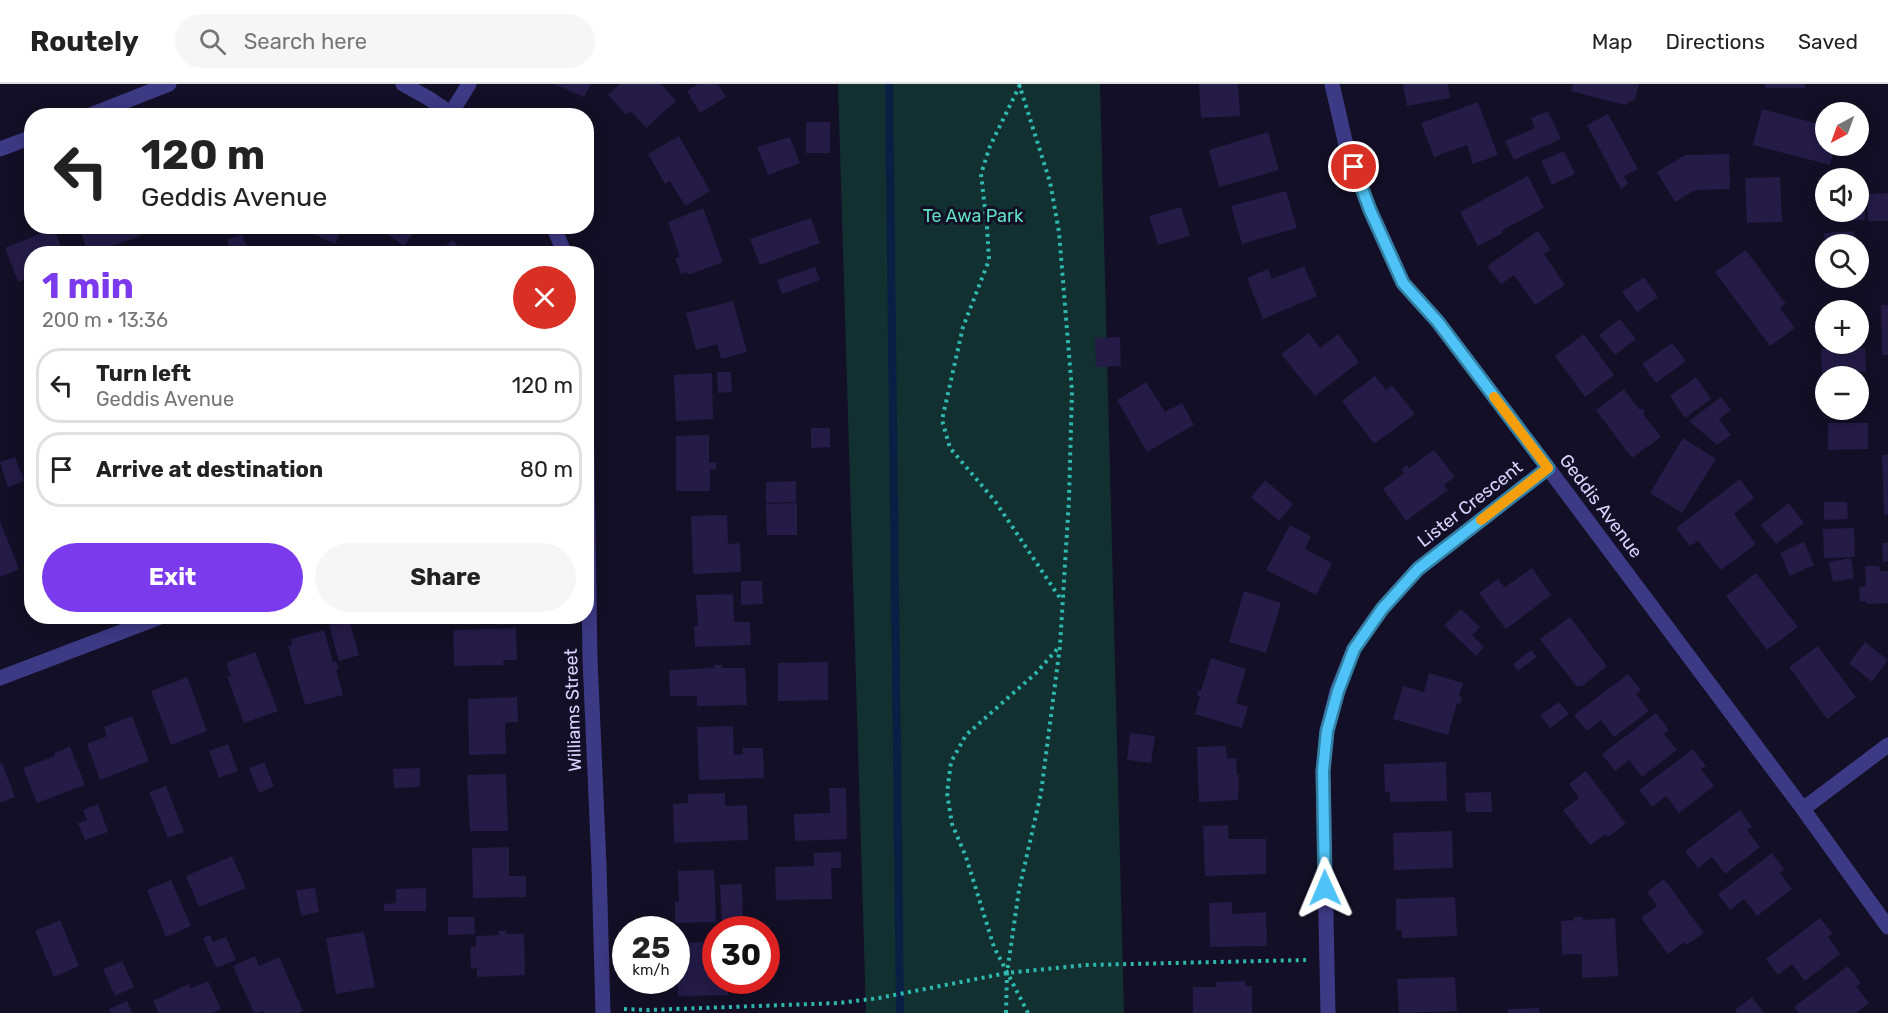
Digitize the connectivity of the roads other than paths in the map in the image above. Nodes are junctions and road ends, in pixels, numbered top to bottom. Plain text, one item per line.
1 (169, 84) edge
2 (403, 84) edge
3 (469, 84) edge
4 (1332, 84) edge
5 (108, 108) edge
6 (444, 108) edge
7 (456, 108) edge
8 (24, 140) edge
9 (0, 149) edge
10 (1548, 468) junction
11 (142, 624) edge
12 (589, 624) edge
13 (0, 678) edge
14 (1888, 745) edge
15 (1803, 809) junction
16 (1888, 927) edge
17 (602, 1010) edge
18 (1328, 1013) edge

1 - 5 street
2 - 6 street
3 - 7 street
4 - 10 street, Geddis Avenue
8 - 9 street
10 - 15 street, Geddis Avenue
10 - 18 street, Lister Crescent
11 - 13 street
12 - 17 street, Williams Street
14 - 15 street
15 - 16 street, Geddis Avenue

